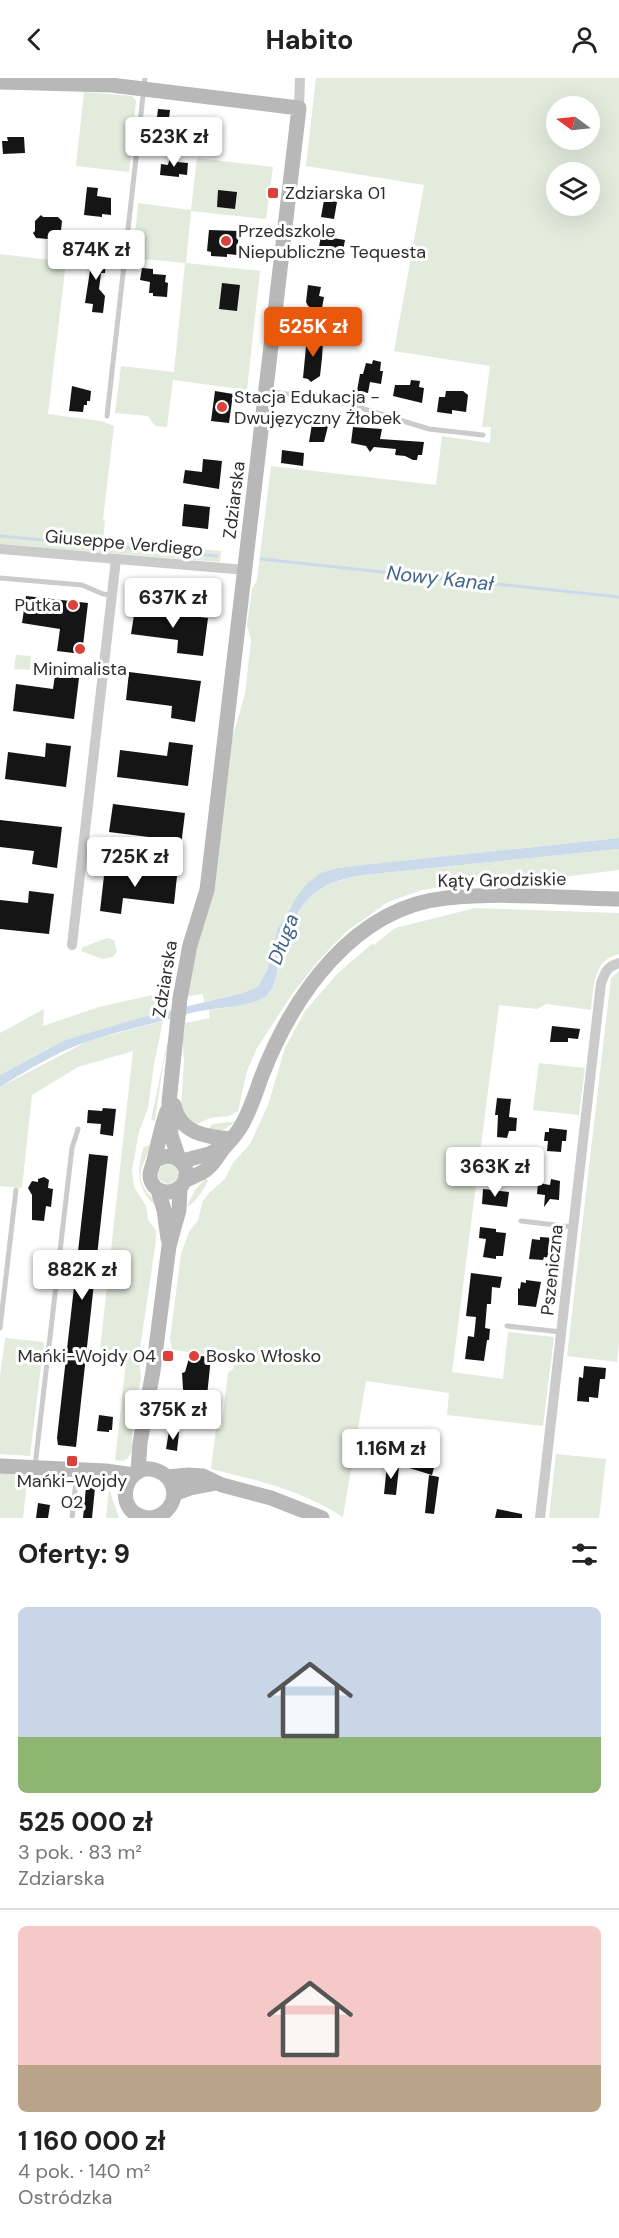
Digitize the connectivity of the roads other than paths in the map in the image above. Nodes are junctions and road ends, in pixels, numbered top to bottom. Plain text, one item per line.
1 (300, 78) edge
2 (0, 82) edge
3 (144, 83) edge
4 (299, 108) junction
5 (266, 391) junction
6 (107, 416) dead end
7 (483, 435) dead end
8 (0, 549) edge
9 (116, 559) junction
10 (246, 570) junction
11 (0, 578) edge
12 (112, 595) junction
13 (619, 899) edge
14 (72, 945) dead end
15 (619, 963) edge
16 (170, 1096) junction
17 (78, 1129) dead end
18 (230, 1142) junction
19 (180, 1160) junction
20 (153, 1163) junction
21 (205, 1171) junction
22 (183, 1184) junction
23 (16, 1190) dead end
24 (158, 1190) junction
25 (179, 1210) junction
26 (520, 1221) dead end
27 (573, 1227) junction
28 (169, 1246) junction
29 (507, 1326) dead end
30 (0, 1328) edge
31 (561, 1332) junction
32 (145, 1421) junction
33 (0, 1466) edge
34 (34, 1468) junction
35 (84, 1471) junction
36 (136, 1473) junction
37 (161, 1473) junction
38 (217, 1483) junction
39 (125, 1490) junction
40 (174, 1494) junction
41 (141, 1517) edge
42 (72, 1518) edge
43 (322, 1518) edge
44 (540, 1518) edge

1 - 4 street, Zdziarska
2 - 3 street
3 - 4 street
3 - 6 lane
4 - 5 street, Zdziarska
5 - 7 lane
5 - 10 street, Zdziarska
8 - 9 street, Giuseppe Verdiego
9 - 10 street, Giuseppe Verdiego
9 - 12 street
10 - 16 street, Zdziarska
11 - 12 lane
12 - 14 street
13 - 18 street, Kąty Grodziskie
15 - 27 street, Pszeniczna
16 - 18 street
16 - 19 street, Zdziarska
16 - 20 street, Zdziarska
17 - 34 lane
18 - 19 street
18 - 21 street, Kąty Grodziskie
19 - 20 street
19 - 22 street
20 - 24 street
21 - 22 street, Kąty Grodziskie
21 - 25 street
22 - 24 street
22 - 25 street
23 - 30 lane
24 - 28 street
25 - 28 street
26 - 27 lane
27 - 31 street, Pszeniczna
28 - 32 street
29 - 31 lane
31 - 44 street, Pszeniczna
32 - 36 street
32 - 37 street
33 - 34 street
34 - 35 street
35 - 36 street
35 - 39 street
35 - 42 lane
36 - 37 street
36 - 39 street
37 - 38 street
37 - 40 street
38 - 40 street
38 - 43 street
39 - 41 street
40 - 41 street

